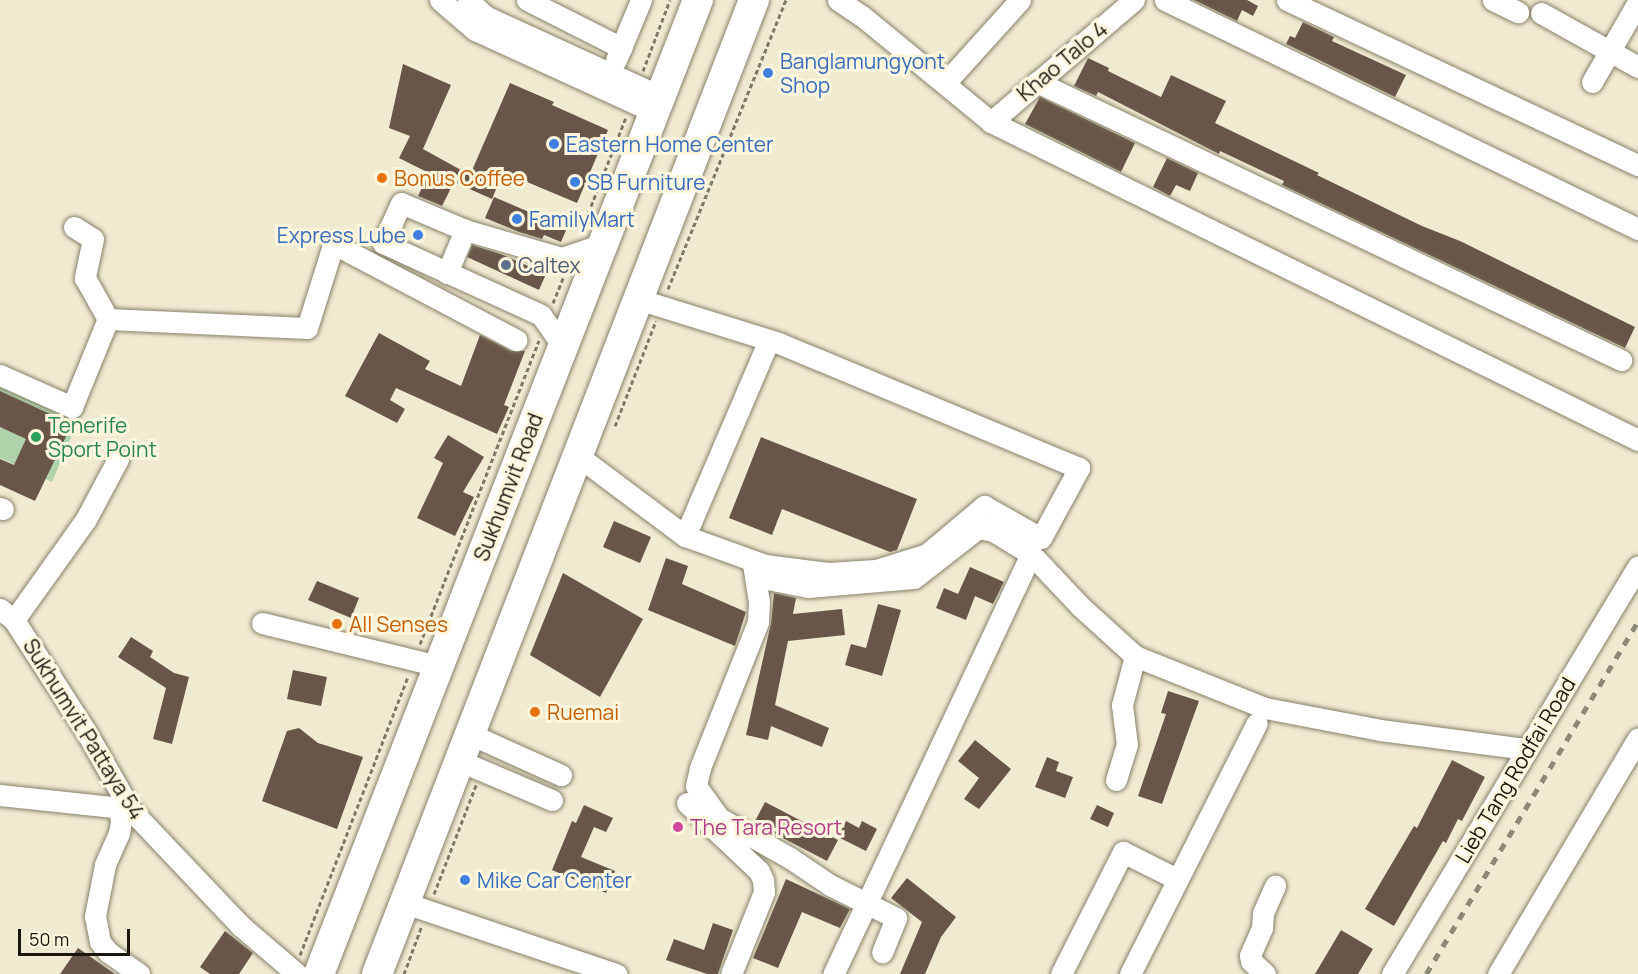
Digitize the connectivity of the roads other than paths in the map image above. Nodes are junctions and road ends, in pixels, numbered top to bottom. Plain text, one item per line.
1 (440, 0) edge
2 (468, 0) edge
3 (527, 0) edge
4 (641, 0) edge
5 (698, 0) edge
6 (754, 0) edge
7 (838, 0) edge
8 (1020, 0) edge
9 (1134, 0) edge
10 (1165, 0) edge
11 (1287, 0) edge
12 (1493, 0) edge
13 (1638, 2) edge
14 (1518, 12) dead end
15 (1541, 13) dead end
16 (1610, 51) junction
17 (1638, 67) edge
18 (945, 82) junction
19 (1037, 82) junction
20 (1592, 82) dead end
21 (646, 99) junction
22 (991, 123) junction
23 (1638, 165) edge
24 (74, 227) dead end
25 (1638, 229) edge
26 (465, 230) junction
27 (603, 244) junction
28 (447, 273) junction
29 (639, 299) junction
30 (108, 319) junction
31 (516, 340) dead end
32 (769, 340) junction
33 (563, 346) junction
34 (1621, 360) dead end
35 (0, 375) edge
36 (1638, 440) edge
37 (578, 456) junction
38 (118, 459) dead end
39 (685, 536) junction
40 (1031, 554) junction
41 (1638, 566) edge
42 (754, 569) junction
43 (7, 614) edge
44 (262, 623) dead end
45 (1135, 656) junction
46 (426, 663) junction
47 (1257, 723) dead end
48 (470, 734) junction
49 (1638, 739) edge
50 (1527, 749) junction
51 (460, 761) junction
52 (561, 775) dead end
53 (1116, 780) dead end
54 (0, 795) edge
55 (552, 800) dead end
56 (687, 803) dead end
57 (124, 809) junction
58 (1177, 879) junction
59 (1275, 886) dead end
60 (405, 903) junction
61 (867, 903) junction
62 (882, 952) dead end
63 (303, 973) edge
64 (140, 974) edge
65 (378, 974) edge
66 (616, 974) edge
67 (731, 974) edge
68 (833, 974) edge
69 (1061, 974) edge
70 (1130, 974) edge
71 (1265, 974) edge
72 (1392, 974) edge
73 (1498, 974) edge

1 - 21 street
2 - 21 street
3 - 4 street
5 - 21 highway, Sukhumvit Road
6 - 29 highway
7 - 18 street
8 - 18 street
9 - 19 street, Khao Talo 4
10 - 25 street
11 - 23 street
12 - 14 street
13 - 16 street
15 - 16 street
16 - 17 street
16 - 20 street
18 - 22 street
19 - 22 street, Khao Talo 4
19 - 34 street
21 - 27 highway, Sukhumvit Road
22 - 36 street
24 - 30 street
26 - 27 street
26 - 28 street
26 - 28 street
27 - 33 highway, Sukhumvit Road
28 - 33 street
29 - 32 street
29 - 37 highway
30 - 31 street
30 - 35 street
32 - 39 street
32 - 42 street
33 - 46 highway, Sukhumvit Road
37 - 39 street
37 - 48 highway
38 - 43 street
39 - 42 street
40 - 42 street
40 - 45 street
40 - 61 street
41 - 50 street, Lieb Tang Rodfai Road
42 - 61 street
43 - 57 street, Sukhumvit Pattaya 54
44 - 46 street
45 - 50 street
45 - 53 street
46 - 63 highway, Sukhumvit Road
47 - 58 street
48 - 51 highway
48 - 52 street
49 - 73 street
50 - 72 street, Lieb Tang Rodfai Road
51 - 55 street
51 - 60 highway
54 - 57 street
56 - 67 street
57 - 63 street, Sukhumvit Pattaya 54
57 - 64 street
58 - 69 street
58 - 70 street
59 - 71 street
60 - 65 highway
60 - 66 street
61 - 62 street
61 - 68 street

